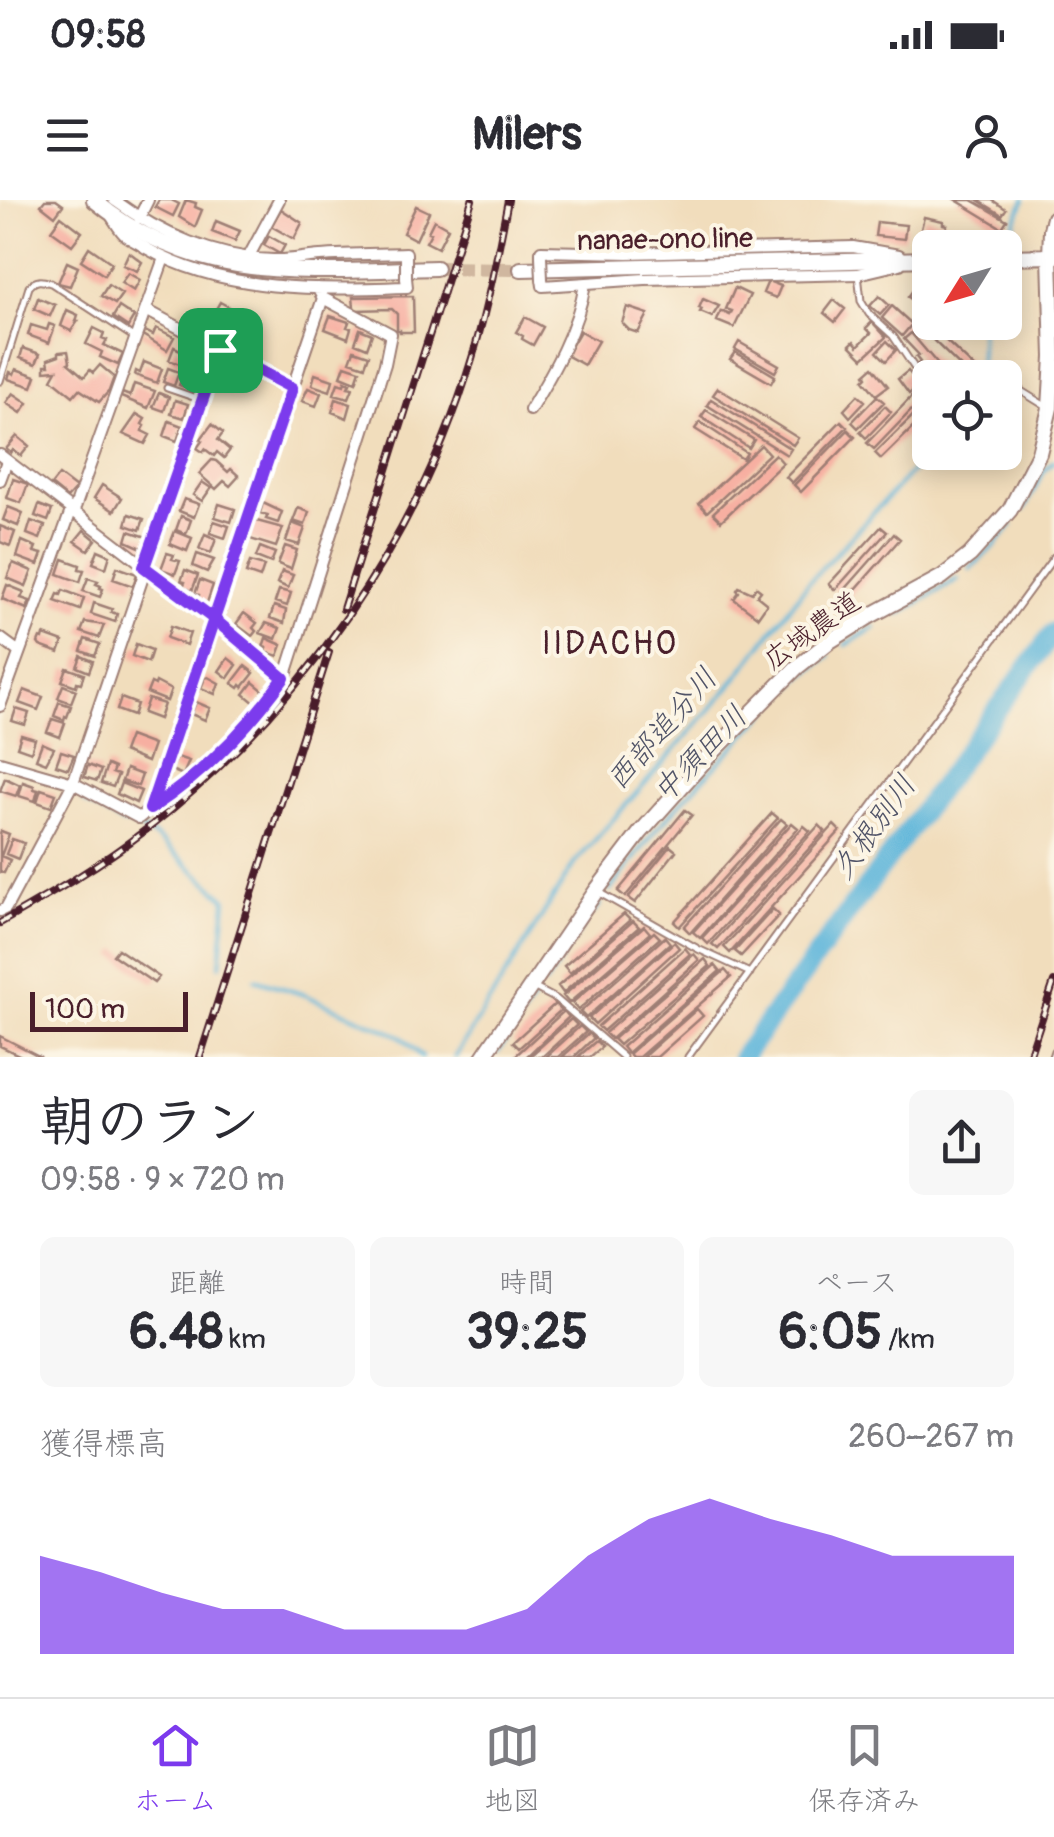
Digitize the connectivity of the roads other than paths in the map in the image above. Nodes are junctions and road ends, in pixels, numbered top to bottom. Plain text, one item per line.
1 (94, 200) edge
2 (148, 200) edge
3 (279, 200) edge
4 (112, 207) edge
5 (139, 218) junction
6 (1054, 218) edge
7 (248, 256) junction
8 (1052, 256) edge
9 (912, 257) edge
10 (1022, 257) edge
11 (164, 258) junction
12 (912, 259) edge
13 (912, 262) edge
14 (436, 268) tunnel mouth
15 (522, 269) tunnel mouth
16 (858, 274) junction
17 (585, 284) junction
18 (320, 293) junction
19 (146, 310) junction
20 (134, 338) junction
21 (220, 350) junction
22 (912, 364) edge
23 (0, 380) edge
24 (168, 388) dead end
25 (292, 388) junction
26 (1022, 392) edge
27 (202, 400) junction
28 (1050, 408) junction
29 (530, 410) dead end
30 (4, 458) edge
31 (0, 480) edge
32 (72, 512) junction
33 (1054, 557) edge
34 (144, 567) junction
35 (214, 619) junction
36 (0, 638) edge
37 (18, 652) junction
38 (284, 678) junction
39 (0, 706) edge
40 (0, 762) edge
41 (73, 784) junction
42 (150, 809) junction
43 (596, 890) junction
44 (0, 911) edge
45 (750, 973) junction
46 (530, 985) junction
47 (483, 1057) edge
48 (622, 1057) edge
49 (688, 1057) edge

1 - 4 street
2 - 5 street
3 - 7 street
4 - 5 street
4 - 11 street
4 - 14 street
5 - 7 street
6 - 8 street, 広域農道
7 - 18 street, bridge
8 - 10 street
8 - 28 street, 広域農道
9 - 17 street, bridge
11 - 18 street
11 - 19 street
12 - 15 street, nanae-ono line
13 - 16 street
16 - 17 street
16 - 22 lane
17 - 29 street
18 - 25 street
18 - 38 street
19 - 20 street
19 - 21 street
20 - 23 lane
20 - 32 street
21 - 25 street
21 - 27 street
24 - 27 lane
25 - 35 street
26 - 28 lane
27 - 34 street
28 - 43 street, 広域農道
30 - 31 street
30 - 32 street
32 - 34 street
32 - 37 street
33 - 45 lane
34 - 35 street
34 - 41 street
35 - 38 street
35 - 42 street
36 - 37 street
37 - 39 street
38 - 42 street
40 - 41 street
41 - 42 street
41 - 44 street
43 - 45 lane
43 - 46 street, 広域農道
45 - 49 lane
46 - 47 street, 広域農道
46 - 48 lane

